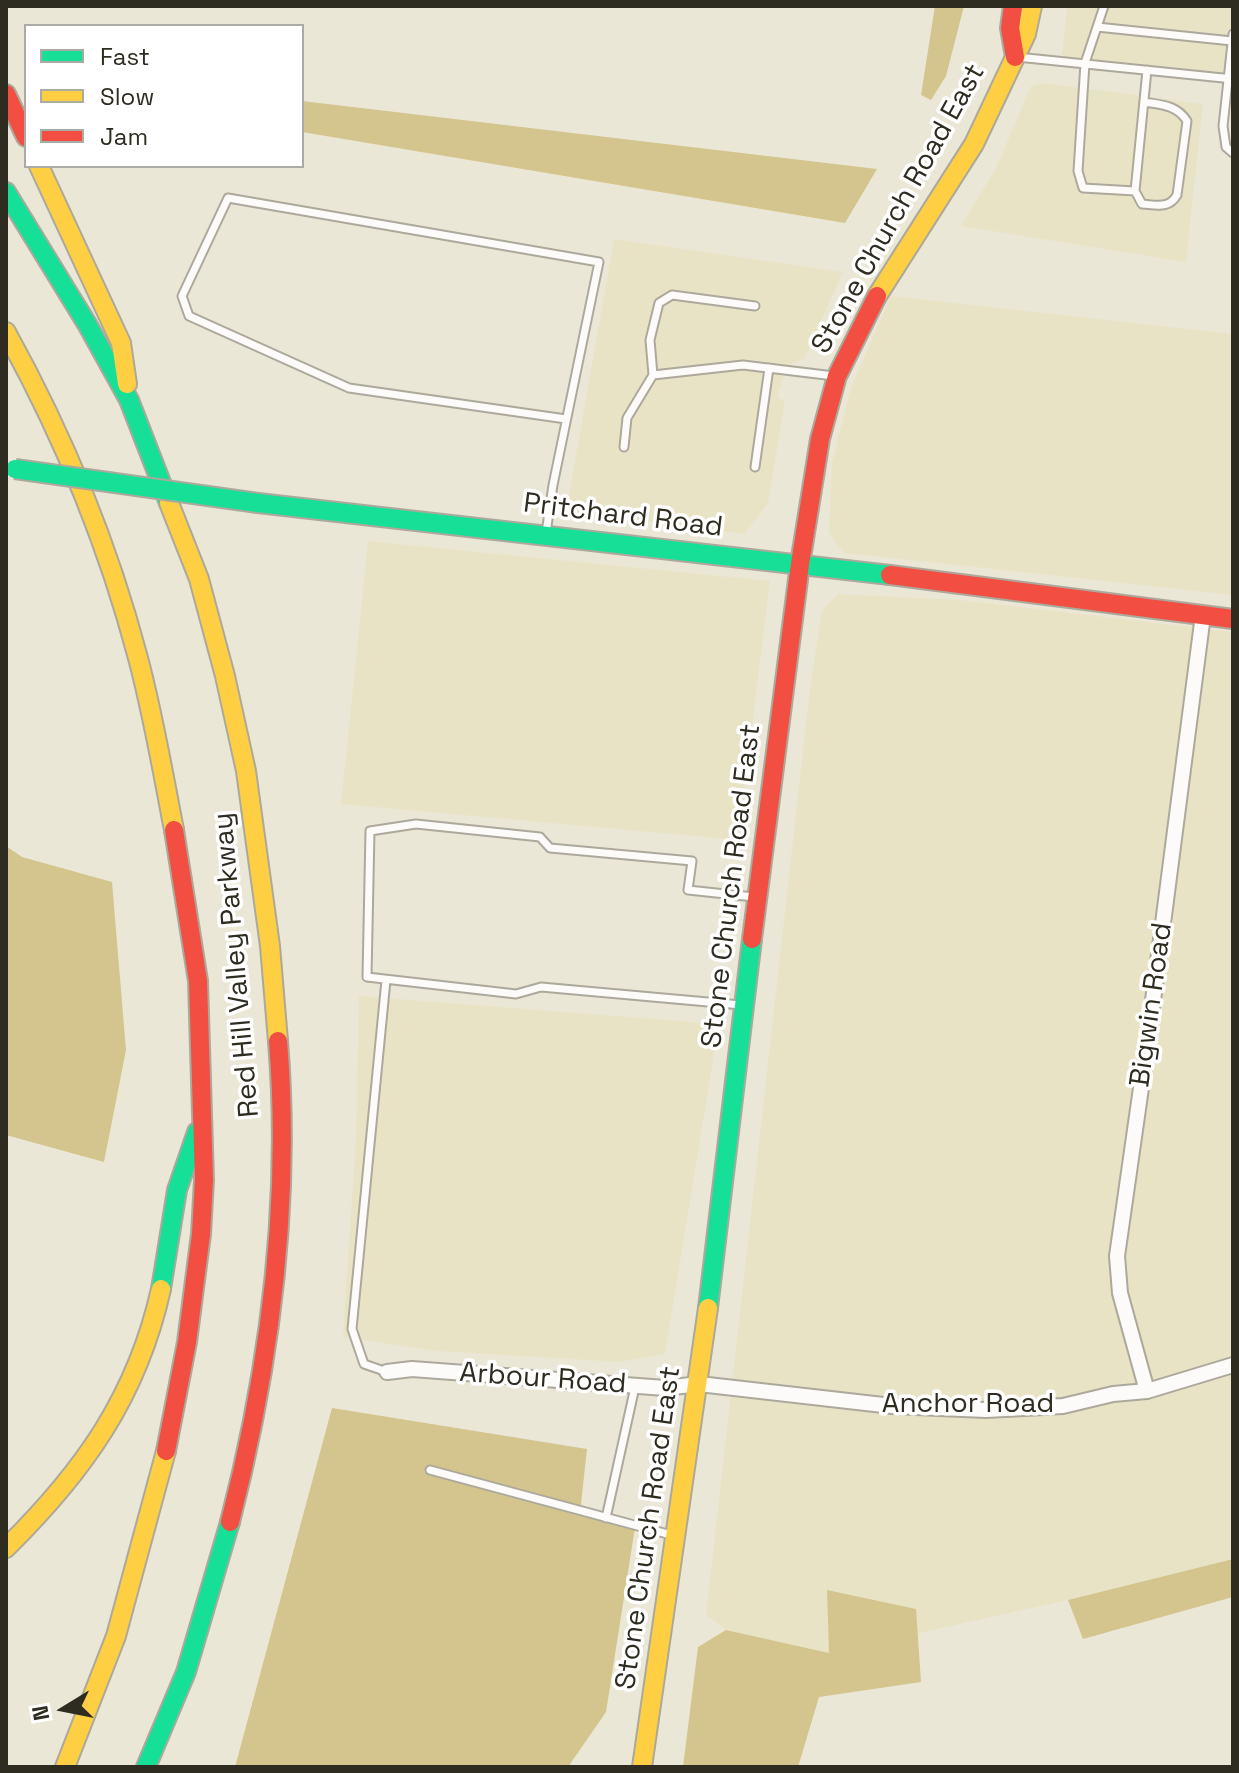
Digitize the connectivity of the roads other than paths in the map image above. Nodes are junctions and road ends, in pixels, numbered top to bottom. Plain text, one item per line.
1 (1013, 6) edge
2 (1032, 6) edge
3 (1104, 6) edge
4 (1097, 27) junction
5 (1233, 34) edge
6 (1232, 41) edge
7 (1015, 57) junction
8 (1085, 63) junction
9 (1147, 70) junction
10 (1231, 78) edge
11 (6, 94) edge
12 (1144, 102) junction
13 (1229, 110) edge
14 (24, 133) edge
15 (1233, 153) edge
16 (40, 168) edge
17 (1135, 191) junction
18 (6, 192) edge
19 (755, 306) dead end
20 (6, 332) edge
21 (769, 368) junction
22 (653, 375) junction
23 (837, 376) junction
24 (129, 400) junction
25 (566, 419) junction
26 (624, 447) dead end
27 (755, 467) dead end
28 (10, 469) edge
29 (546, 535) junction
30 (800, 564) junction
31 (1203, 615) junction
32 (1233, 619) edge
33 (759, 898) junction
34 (386, 980) junction
35 (744, 1005) junction
36 (203, 1117) junction
37 (1233, 1365) edge
38 (387, 1372) joint
39 (699, 1384) junction
40 (635, 1387) junction
41 (1147, 1391) junction
42 (430, 1470) dead end
43 (606, 1518) junction
44 (676, 1536) junction
45 (6, 1548) edge
46 (65, 1767) edge
47 (146, 1767) edge
48 (642, 1767) edge

1 - 7 main road, Stone Church Road East
2 - 7 main road, Stone Church Road East
3 - 4 lane
4 - 6 lane
4 - 8 lane
5 - 6 lane
6 - 10 lane
7 - 8 lane
7 - 23 main road, Stone Church Road East
8 - 9 lane
8 - 17 lane
9 - 10 lane
9 - 12 lane
10 - 13 lane
11 - 14 main road
12 - 17 lane
12 - 17 lane
13 - 15 lane
16 - 24 main road
18 - 24 main road, Red Hill Valley Parkway
19 - 22 lane
20 - 36 main road, Red Hill Valley Parkway
21 - 22 lane
21 - 23 lane
21 - 27 lane
22 - 26 lane
23 - 30 main road, Stone Church Road East
24 - 47 main road, Red Hill Valley Parkway
25 - 25 lane
25 - 29 lane
28 - 29 main road, Pritchard Road, bridge
29 - 30 main road, Pritchard Road
30 - 31 main road, Pritchard Road
30 - 33 main road, Stone Church Road East
31 - 32 main road, Pritchard Road
31 - 41 street, Bigwin Road
33 - 34 lane
33 - 35 main road, Stone Church Road East
34 - 35 lane
34 - 38 lane
35 - 39 main road, Stone Church Road East
36 - 45 main road
36 - 46 main road, Red Hill Valley Parkway
37 - 41 street, Anchor Road
38 - 40 street, Arbour Road
39 - 40 street, Arbour Road
39 - 41 street, Anchor Road
39 - 44 main road, Stone Church Road East
40 - 43 lane
42 - 43 lane
43 - 44 lane
44 - 48 main road, Stone Church Road East

